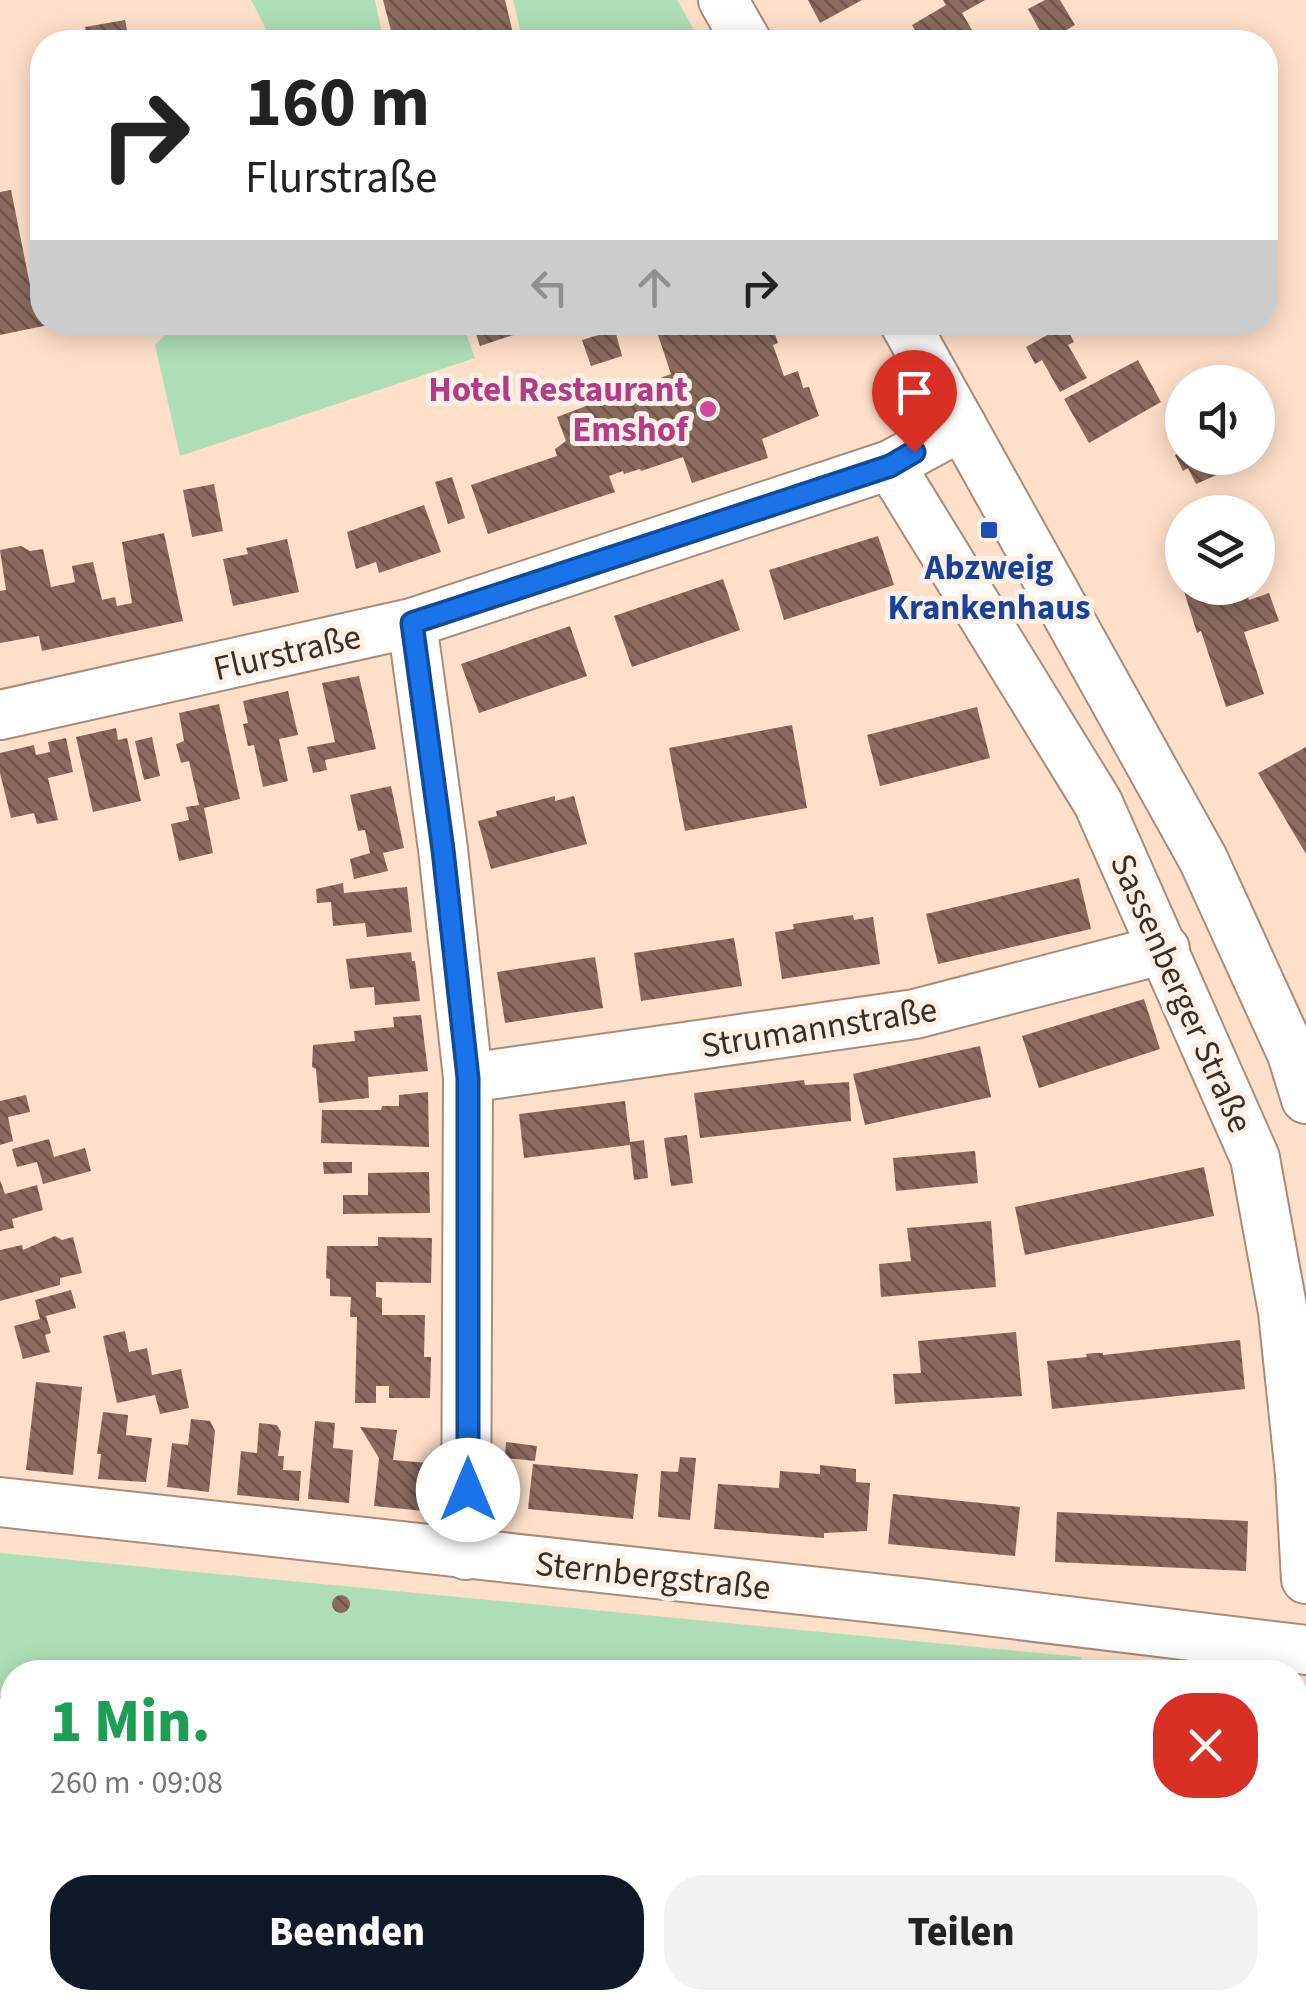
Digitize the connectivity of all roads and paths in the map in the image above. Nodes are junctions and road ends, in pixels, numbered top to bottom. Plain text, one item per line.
1 (722, 0) edge
2 (740, 30) edge
3 (911, 335) edge
4 (962, 426) junction
5 (890, 466) junction
6 (412, 623) junction
7 (0, 715) edge
8 (1165, 950) junction
9 (468, 1078) junction
10 (1306, 1098) edge
11 (0, 1502) edge
12 (466, 1556) junction
13 (1306, 1579) edge
14 (1306, 1650) edge

1 - 2 street
3 - 4 street, Sassenberger Straße
4 - 5 street, Flurstraße
4 - 10 street, Sassenberger Straße
5 - 6 street, Flurstraße
5 - 8 street, Sassenberger Straße
6 - 7 street, Flurstraße
6 - 9 street
8 - 9 street, Strumannstraße
8 - 13 street, Sassenberger Straße
9 - 12 street
11 - 12 street, Sternbergstraße
12 - 14 street, Sternbergstraße

